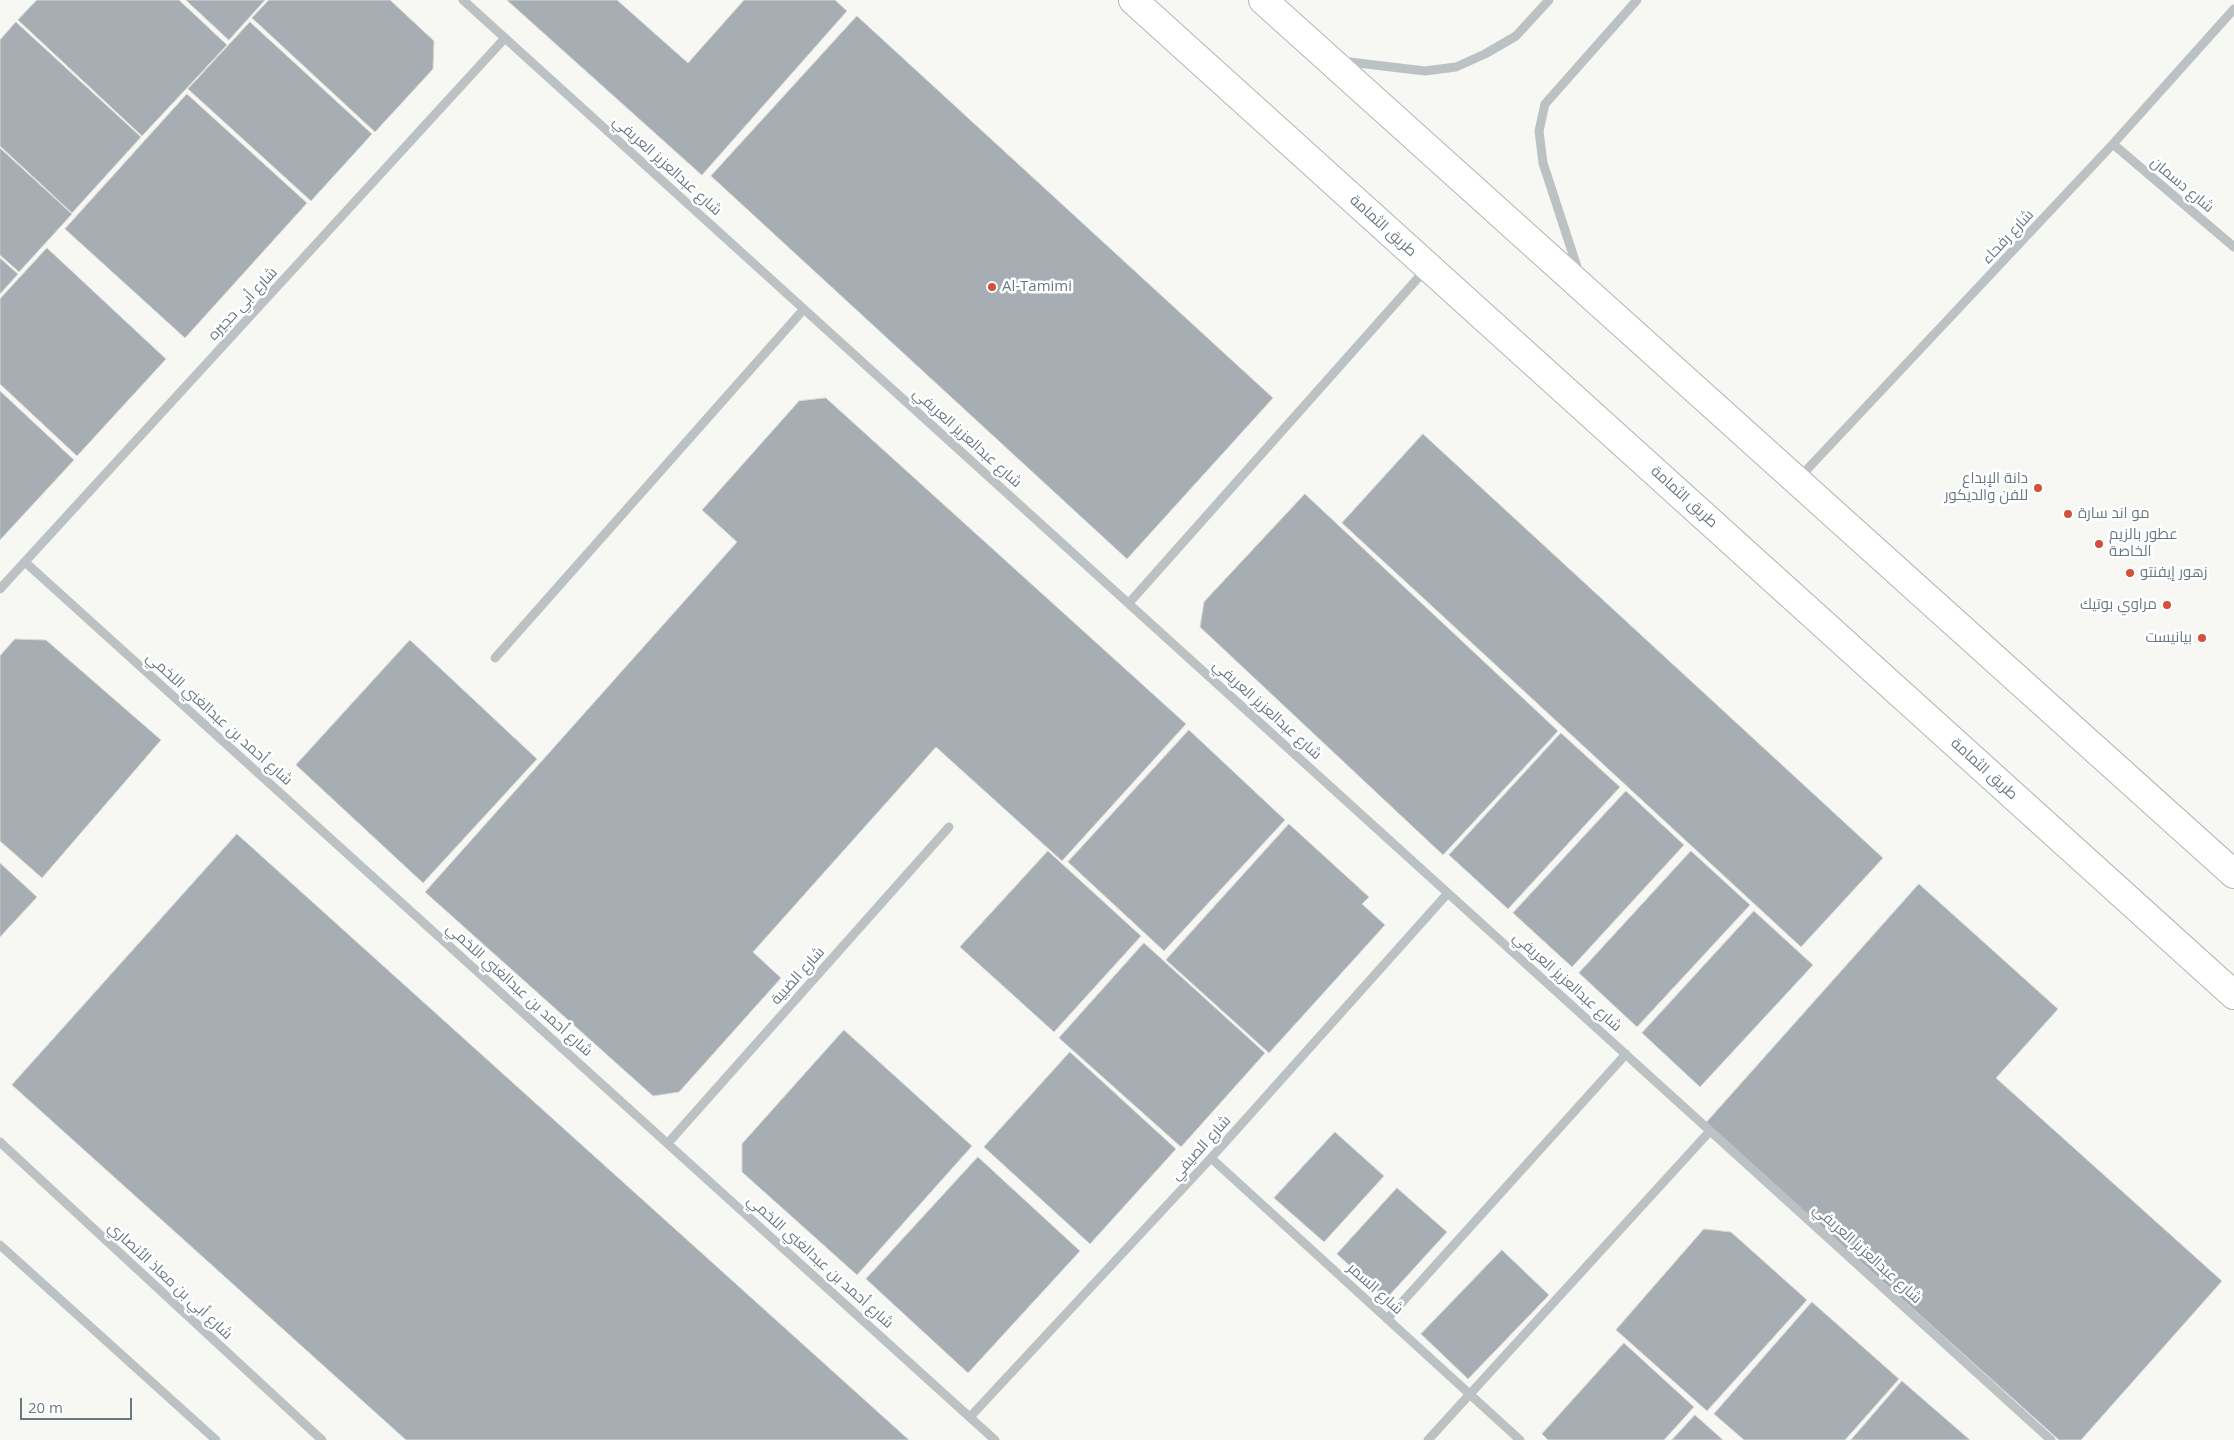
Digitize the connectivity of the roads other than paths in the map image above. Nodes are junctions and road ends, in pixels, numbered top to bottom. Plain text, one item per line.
1 (464, 0) edge
2 (1133, 0) edge
3 (1263, 0) edge
4 (1549, 0) edge
5 (1635, 1) edge
6 (2234, 9) edge
7 (505, 38) junction
8 (1329, 60) junction
9 (2113, 144) junction
10 (2234, 246) edge
11 (1429, 266) junction
12 (1582, 286) junction
13 (804, 309) junction
14 (1798, 480) junction
15 (25, 562) junction
16 (0, 589) edge
17 (1129, 603) junction
18 (495, 658) dead end
19 (949, 827) dead end
20 (2234, 874) edge
21 (1448, 893) junction
22 (2234, 995) edge
23 (1626, 1054) junction
24 (1710, 1131) junction
25 (0, 1142) edge
26 (668, 1143) junction
27 (1211, 1158) junction
28 (0, 1245) edge
29 (1387, 1319) junction
30 (1470, 1394) junction
31 (970, 1417) junction
32 (216, 1440) edge
33 (322, 1440) edge
34 (995, 1440) edge
35 (1428, 1440) edge
36 (1520, 1440) edge
37 (2051, 1440) edge

1 - 7 street, شارع عبدالعزيز العريفي
2 - 11 main road, طريق الثمامة
3 - 8 main road
4 - 8 street
5 - 12 street
6 - 9 street, شارع رفحاء
7 - 13 street, شارع عبدالعزيز العريفي
7 - 15 street, شارع أبي حجيره
8 - 12 main road
9 - 10 street, شارع دسمان
9 - 14 street, شارع رفحاء
11 - 17 street
11 - 22 main road, طريق الثمامة
12 - 14 main road
13 - 17 street, شارع عبدالعزيز العريفي
13 - 18 street
14 - 20 main road
15 - 16 street, شارع أبي حجيره
15 - 26 street, شارع أحمد بن عبدالغني اللخمي
17 - 21 street, شارع عبدالعزيز العريفي
19 - 26 street, شارع الضبية
21 - 23 street, شارع عبدالعزيز العريفي
21 - 27 street, شارع الصيفي
23 - 24 street, شارع عبدالعزيز العريفي
23 - 29 street
24 - 30 street
24 - 37 street, شارع عبدالعزيز العريفي
25 - 33 street, شارع أبي بن معاذ الأنصاري
26 - 31 street, شارع أحمد بن عبدالغني اللخمي
27 - 29 street, شارع السمر
27 - 31 street, شارع الصيفي
28 - 32 street
29 - 30 street, شارع السمر
30 - 35 street
30 - 36 street, شارع السمر
31 - 34 street, شارع أحمد بن عبدالغني اللخمي

